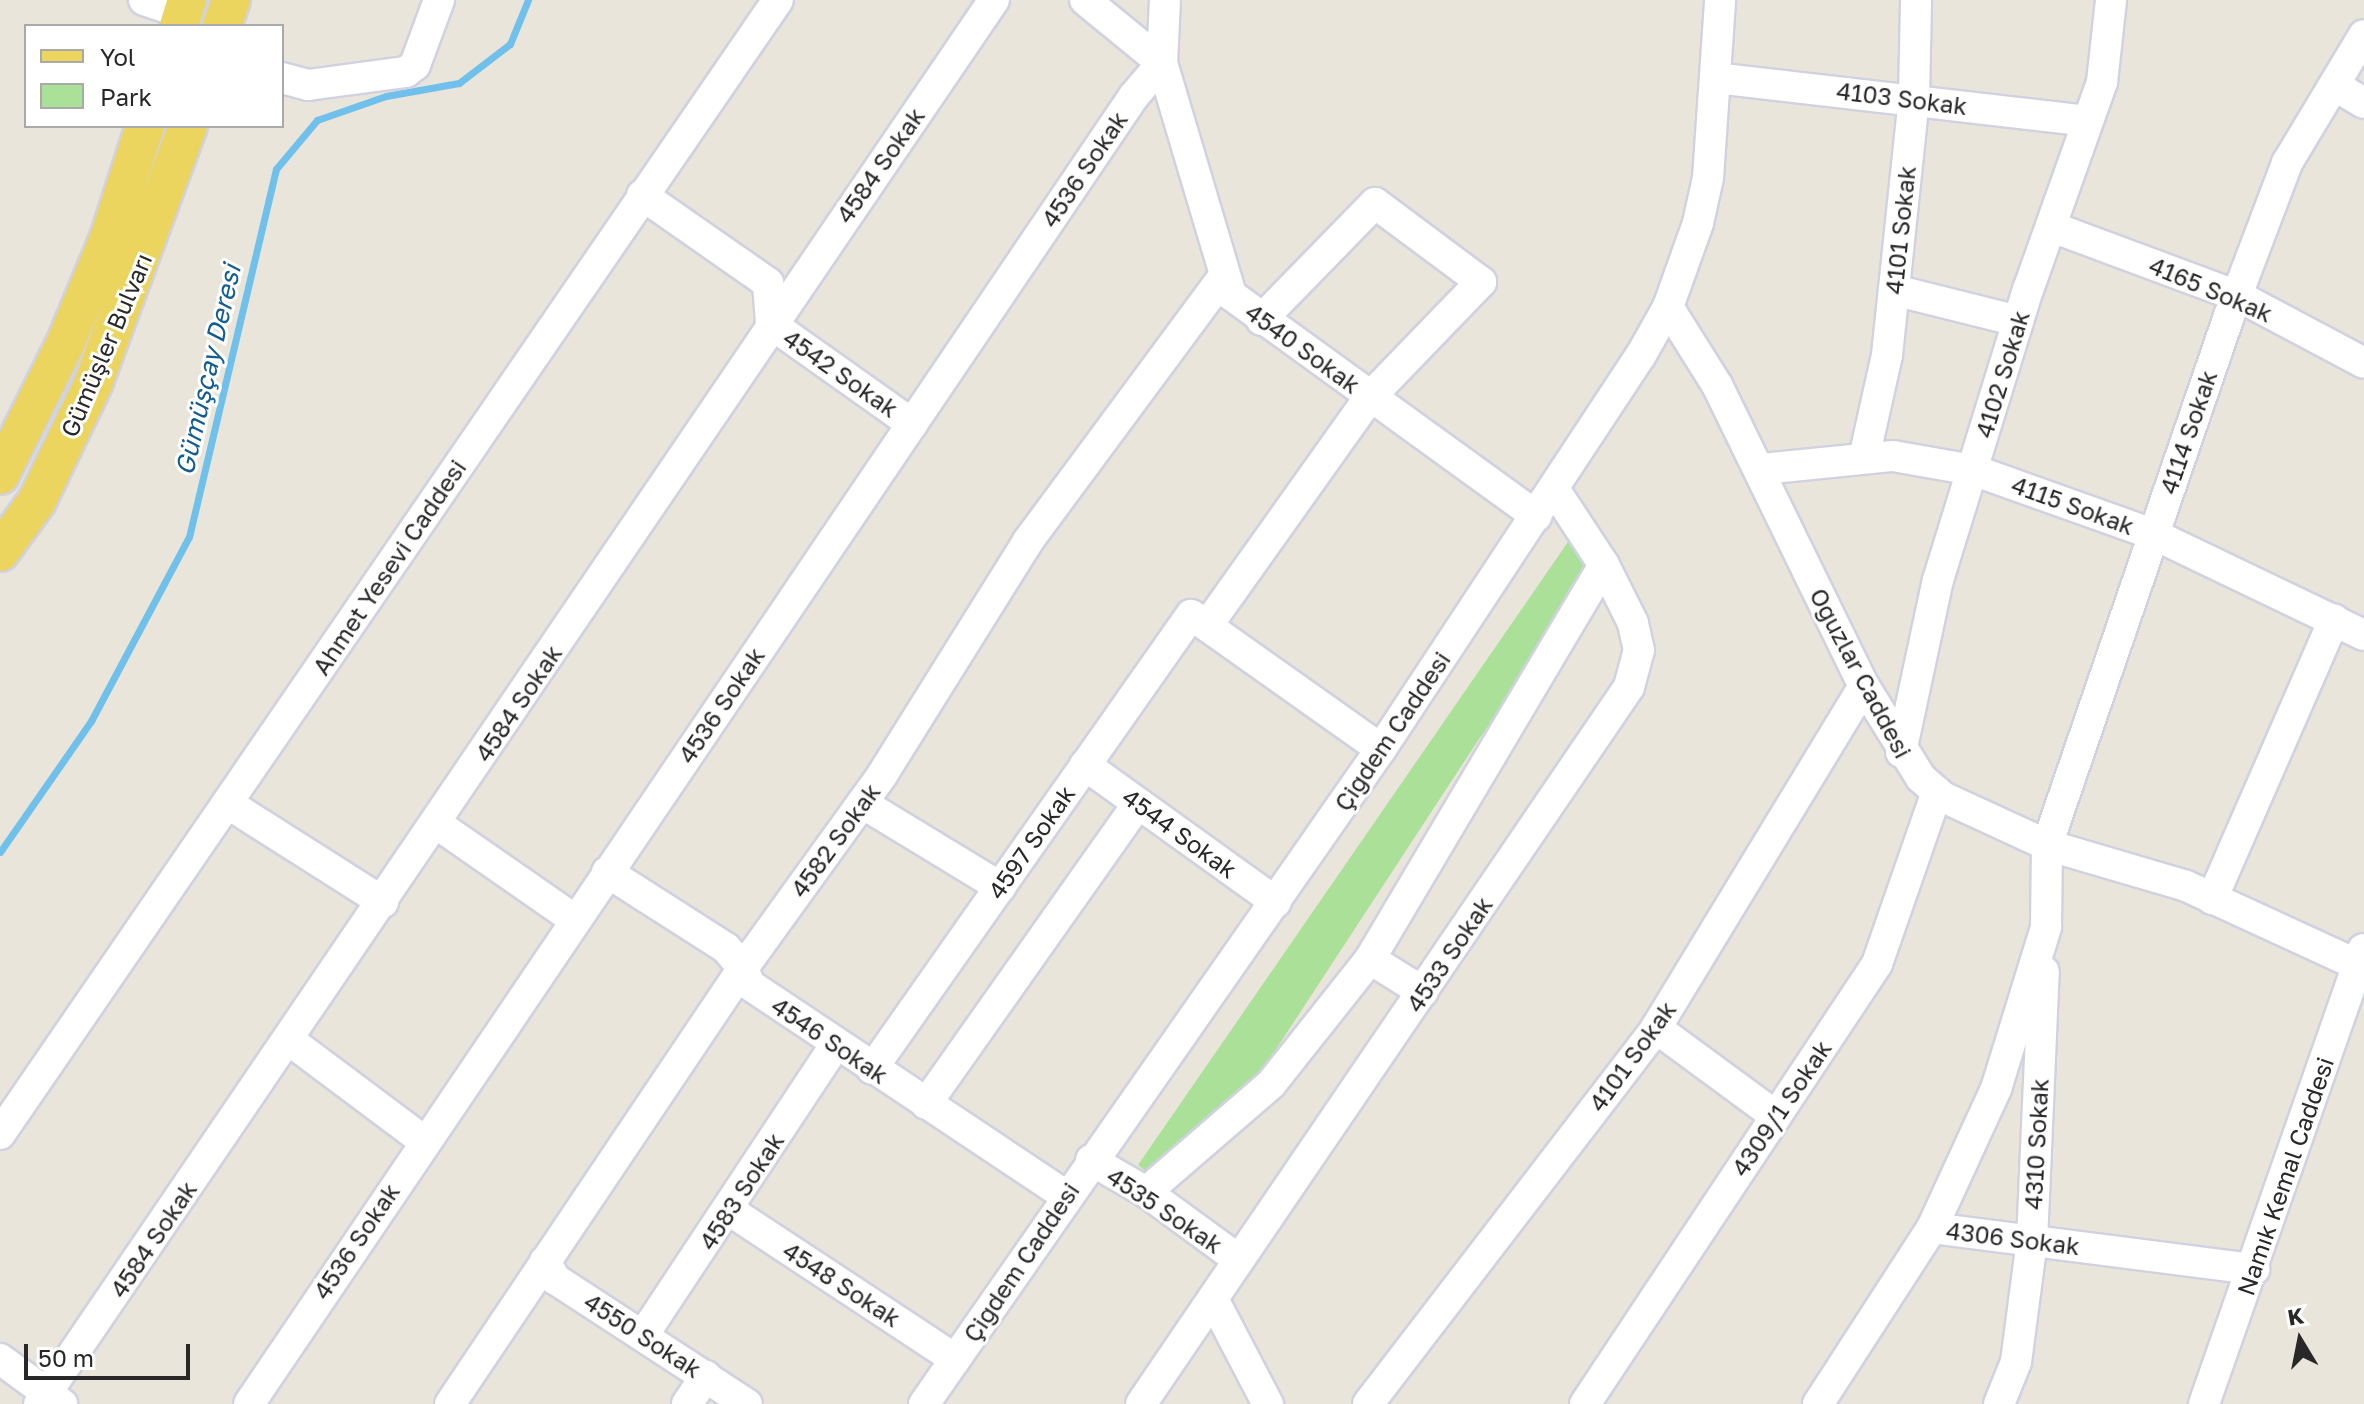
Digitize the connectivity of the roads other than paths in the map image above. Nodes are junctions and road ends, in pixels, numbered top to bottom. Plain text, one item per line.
1 (144, 0) edge
2 (231, 0) edge
3 (439, 0) edge
4 (778, 0) edge
5 (994, 0) edge
6 (1085, 0) edge
7 (1165, 0) edge
8 (1720, 0) edge
9 (1916, 0) edge
10 (2131, 0) edge
11 (183, 13) edge
12 (2110, 13) edge
13 (223, 24) edge
14 (2364, 35) edge
15 (1162, 63) junction
16 (1716, 78) junction
17 (284, 79) edge
18 (2334, 85) junction
19 (1914, 98) junction
20 (2364, 103) edge
21 (2088, 121) junction
22 (144, 128) edge
23 (187, 128) edge
24 (642, 195) junction
25 (2052, 227) junction
26 (1223, 277) junction
27 (1894, 290) junction
28 (2240, 297) junction
29 (1668, 307) junction
30 (1261, 320) junction
31 (2018, 321) junction
32 (771, 324) junction
33 (2364, 363) edge
34 (1370, 397) junction
35 (912, 424) junction
36 (1864, 458) junction
37 (1762, 469) junction
38 (1973, 470) junction
39 (0, 475) edge
40 (1554, 489) junction
41 (1536, 516) junction
42 (2153, 534) junction
43 (0, 552) edge
44 (1604, 565) junction
45 (1191, 615) junction
46 (2334, 620) junction
47 (2364, 635) edge
48 (1864, 686) junction
49 (1381, 749) junction
50 (1901, 752) junction
51 (1085, 765) junction
52 (1937, 792) junction
53 (227, 803) junction
54 (862, 803) junction
55 (1138, 803) junction
56 (437, 824) junction
57 (2047, 845) junction
58 (607, 872) junction
59 (1000, 887) junction
60 (2212, 899) junction
61 (383, 902) junction
62 (1276, 902) junction
63 (575, 920) junction
64 (2046, 927) junction
65 (1370, 959) junction
66 (2361, 960) edge
67 (743, 968) junction
68 (1423, 992) junction
69 (1656, 1028) junction
70 (289, 1040) junction
71 (835, 1045) junction
72 (872, 1069) junction
73 (926, 1104) junction
74 (1776, 1116) junction
75 (0, 1134) edge
76 (424, 1141) junction
77 (1091, 1160) junction
78 (1146, 1192) junction
79 (1066, 1196) junction
80 (729, 1210) junction
81 (1932, 1228) junction
82 (2032, 1241) junction
83 (1239, 1260) junction
84 (545, 1261) junction
85 (2254, 1269) junction
86 (1213, 1299) junction
87 (644, 1334) junction
88 (0, 1359) edge
89 (955, 1359) junction
90 (706, 1376) junction
91 (50, 1401) edge
92 (2208, 1403) edge
93 (249, 1404) edge
94 (450, 1404) edge
95 (687, 1404) edge
96 (747, 1404) edge
97 (924, 1404) edge
98 (1141, 1404) edge
99 (1268, 1404) edge
100 (1368, 1404) edge
101 (1585, 1404) edge
102 (1818, 1404) edge
103 (1999, 1404) edge

1 - 11 street
2 - 13 main road
3 - 17 street
4 - 24 street, Ahmet Yesevi Caddesi
5 - 32 street, 4584 Sokak
6 - 15 street
7 - 15 street
8 - 16 street, Çiğdem Caddesi
9 - 19 street, 4101 Sokak
10 - 12 street
12 - 21 street, 4102 Sokak
14 - 18 street, 4114 Sokak
15 - 26 street, 4540 Sokak
15 - 35 street, 4536 Sokak
16 - 19 street, 4103 Sokak
16 - 29 street, Çiğdem Caddesi
18 - 20 street
18 - 28 street, 4114 Sokak
19 - 21 street, 4103 Sokak
19 - 27 street, 4101 Sokak
21 - 25 street, 4102 Sokak
22 - 39 main road, Gümüşler Bulvarı
23 - 43 main road, Gümüşler Bulvarı
24 - 32 street, 4542 Sokak
24 - 53 street, Ahmet Yesevi Caddesi
25 - 28 street, 4165 Sokak
25 - 31 street, 4102 Sokak
26 - 30 street, 4540 Sokak
26 - 54 street, 4582 Sokak
27 - 31 street
27 - 36 street, 4101 Sokak
28 - 33 street, 4165 Sokak
28 - 42 street, 4114 Sokak
29 - 37 street, Oğuzlar Caddesi
29 - 40 street, Çiğdem Caddesi
30 - 34 street, 4540 Sokak
30 - 34 street, 4597 Sokak
31 - 38 street, 4102 Sokak
32 - 35 street, 4542 Sokak
32 - 56 street, 4584 Sokak
34 - 41 street, 4540 Sokak
34 - 45 street, 4597 Sokak
35 - 58 street, 4536 Sokak
36 - 37 street, 4115 Sokak
36 - 38 street, 4115 Sokak
37 - 48 street, Oğuzlar Caddesi
38 - 42 street, 4115 Sokak
38 - 50 street, 4102 Sokak
40 - 41 street, Çiğdem Caddesi
40 - 44 street, 4533 Sokak
41 - 49 street, Çiğdem Caddesi
42 - 46 street, 4115 Sokak
42 - 57 street, 4114 Sokak
44 - 65 street
44 - 68 street, 4533 Sokak
45 - 49 street
45 - 51 street, 4597 Sokak
46 - 47 street, 4115 Sokak
46 - 60 street
48 - 50 street, Oğuzlar Caddesi
48 - 69 street, 4101 Sokak
49 - 62 street, Çiğdem Caddesi
50 - 52 street, Oğuzlar Caddesi
51 - 55 street, 4544 Sokak
51 - 59 street, 4597 Sokak
52 - 57 street, Oğuzlar Caddesi
52 - 74 street, 4309/1 Sokak
53 - 61 street
53 - 75 street, Ahmet Yesevi Caddesi
54 - 59 street
54 - 67 street, 4582 Sokak
55 - 62 street, 4544 Sokak
55 - 73 street
56 - 61 street, 4584 Sokak
56 - 63 street
57 - 60 street, Oğuzlar Caddesi
57 - 64 street, 4310 Sokak
58 - 63 street, 4536 Sokak
58 - 67 street, 4546 Sokak
59 - 72 street, 4597 Sokak
60 - 66 street, Oğuzlar Caddesi
61 - 70 street, 4584 Sokak
62 - 77 street, Çiğdem Caddesi
63 - 76 street, 4536 Sokak
64 - 81 street, 4310 Sokak
64 - 82 street, 4310 Sokak
65 - 68 street
65 - 78 street
66 - 85 street, Namık Kemal Caddesi
67 - 71 street, 4546 Sokak
67 - 84 street, 4582 Sokak
68 - 83 street, 4533 Sokak
69 - 74 street
69 - 100 street, 4101 Sokak
70 - 76 street
70 - 91 street, 4584 Sokak
71 - 72 street, 4546 Sokak
71 - 80 street, 4583 Sokak
72 - 73 street, 4546 Sokak
73 - 79 street, 4546 Sokak
74 - 101 street, 4309/1 Sokak
76 - 93 street, 4536 Sokak
77 - 78 street, 4535 Sokak
77 - 79 street, Çiğdem Caddesi
78 - 83 street, 4535 Sokak
79 - 89 street, Çiğdem Caddesi
80 - 87 street, 4583 Sokak
80 - 89 street, 4548 Sokak
81 - 82 street, 4306 Sokak
81 - 102 street, 4306 Sokak
82 - 85 street, 4306 Sokak
82 - 103 street, 4310 Sokak
83 - 86 street, 4533 Sokak
84 - 87 street, 4550 Sokak
84 - 94 street, 4582 Sokak
85 - 92 street, Namık Kemal Caddesi
86 - 98 street, 4533 Sokak
86 - 99 street
87 - 90 street, 4550 Sokak
88 - 91 street
89 - 97 street, Çiğdem Caddesi
90 - 95 street
90 - 96 street, 4550 Sokak

